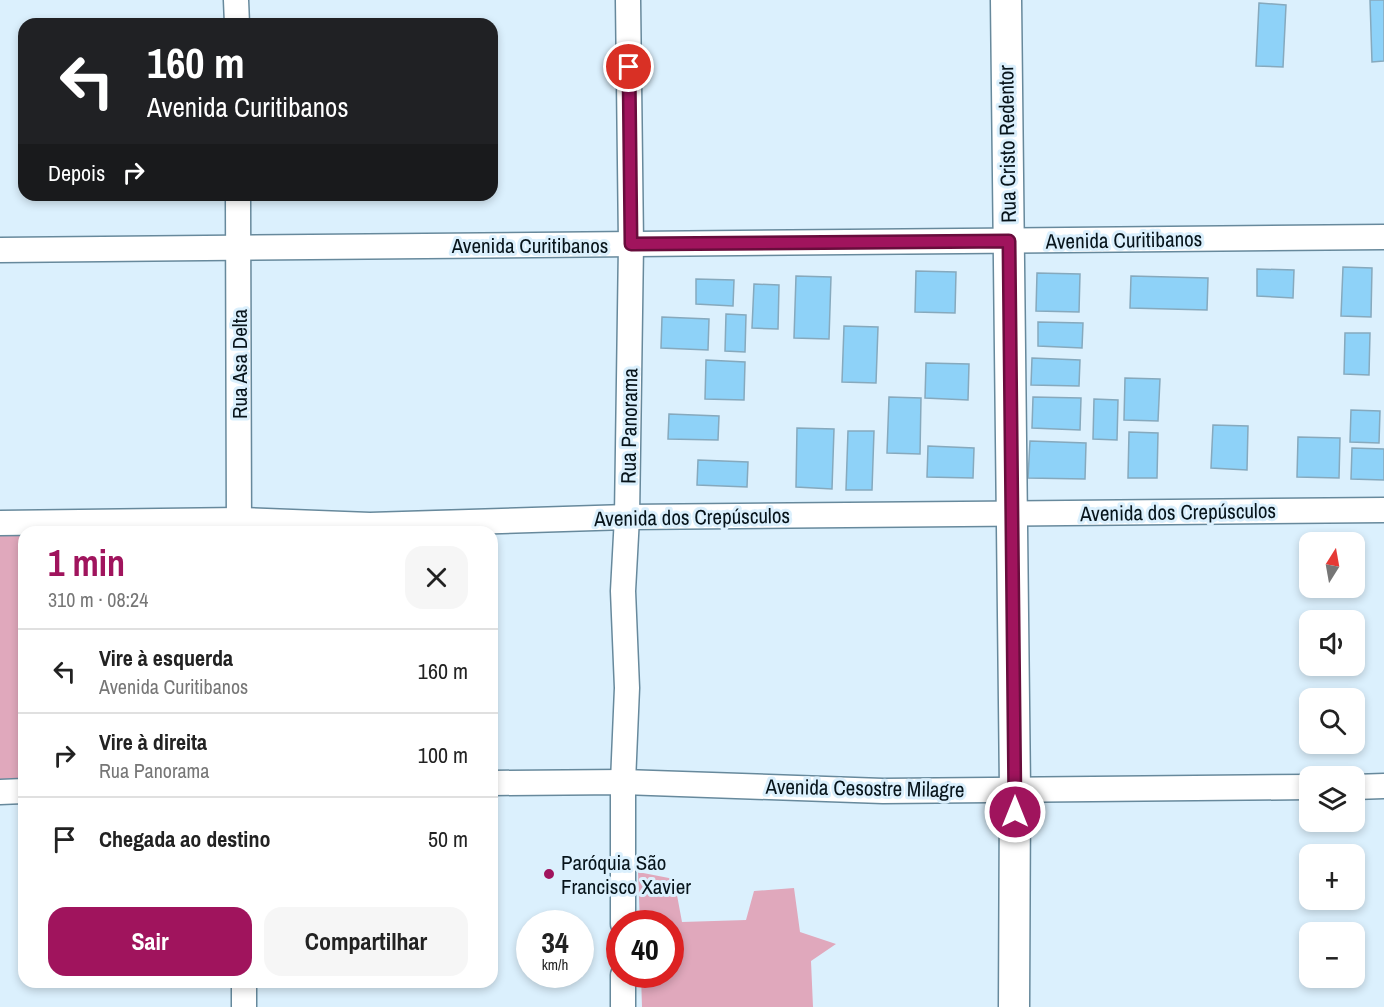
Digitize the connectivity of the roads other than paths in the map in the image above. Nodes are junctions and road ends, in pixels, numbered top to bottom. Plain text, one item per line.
1 (236, 0) edge
2 (628, 0) edge
3 (1006, 0) edge
4 (237, 18) edge
5 (238, 201) edge
6 (1384, 237) edge
7 (1009, 241) junction
8 (631, 244) junction
9 (239, 248) junction
10 (0, 250) edge
11 (1384, 510) edge
12 (1012, 513) junction
13 (627, 517) junction
14 (0, 522) edge
15 (239, 526) edge
16 (623, 782) junction
17 (498, 783) edge
18 (1384, 786) edge
19 (1299, 787) edge
20 (1365, 787) edge
21 (1015, 790) junction
22 (18, 791) edge
23 (0, 792) edge
24 (623, 910) edge
25 (244, 988) edge
26 (623, 988) edge
27 (244, 1007) edge
28 (623, 1007) edge
29 (1014, 1007) edge

1 - 4 street
2 - 8 street, Rua Panorama
3 - 7 street, Rua Cristo Redentor
5 - 9 street, Rua Asa Delta
6 - 7 street, Avenida Curitibanos
7 - 8 street, Avenida Curitibanos
7 - 12 street, Rua Cristo Redentor
8 - 9 street, Avenida Curitibanos
8 - 13 street, Rua Panorama
9 - 10 street, Avenida Curitibanos
9 - 15 street, Rua Asa Delta
11 - 12 street, Avenida dos Crepúsculos
12 - 13 street, Avenida dos Crepúsculos
12 - 21 street, Rua Cristo Redentor
13 - 15 street, Avenida dos Crepúsculos
13 - 16 street, Rua Panorama
14 - 15 street, Avenida dos Crepúsculos
16 - 17 street, Avenida Cesostre Milagre
16 - 21 street, Avenida Cesostre Milagre
16 - 24 street, Rua Panorama
18 - 20 street
19 - 21 street, Avenida Cesostre Milagre
21 - 29 street, Rua Cristo Redentor
22 - 23 street
25 - 27 street
26 - 28 street

